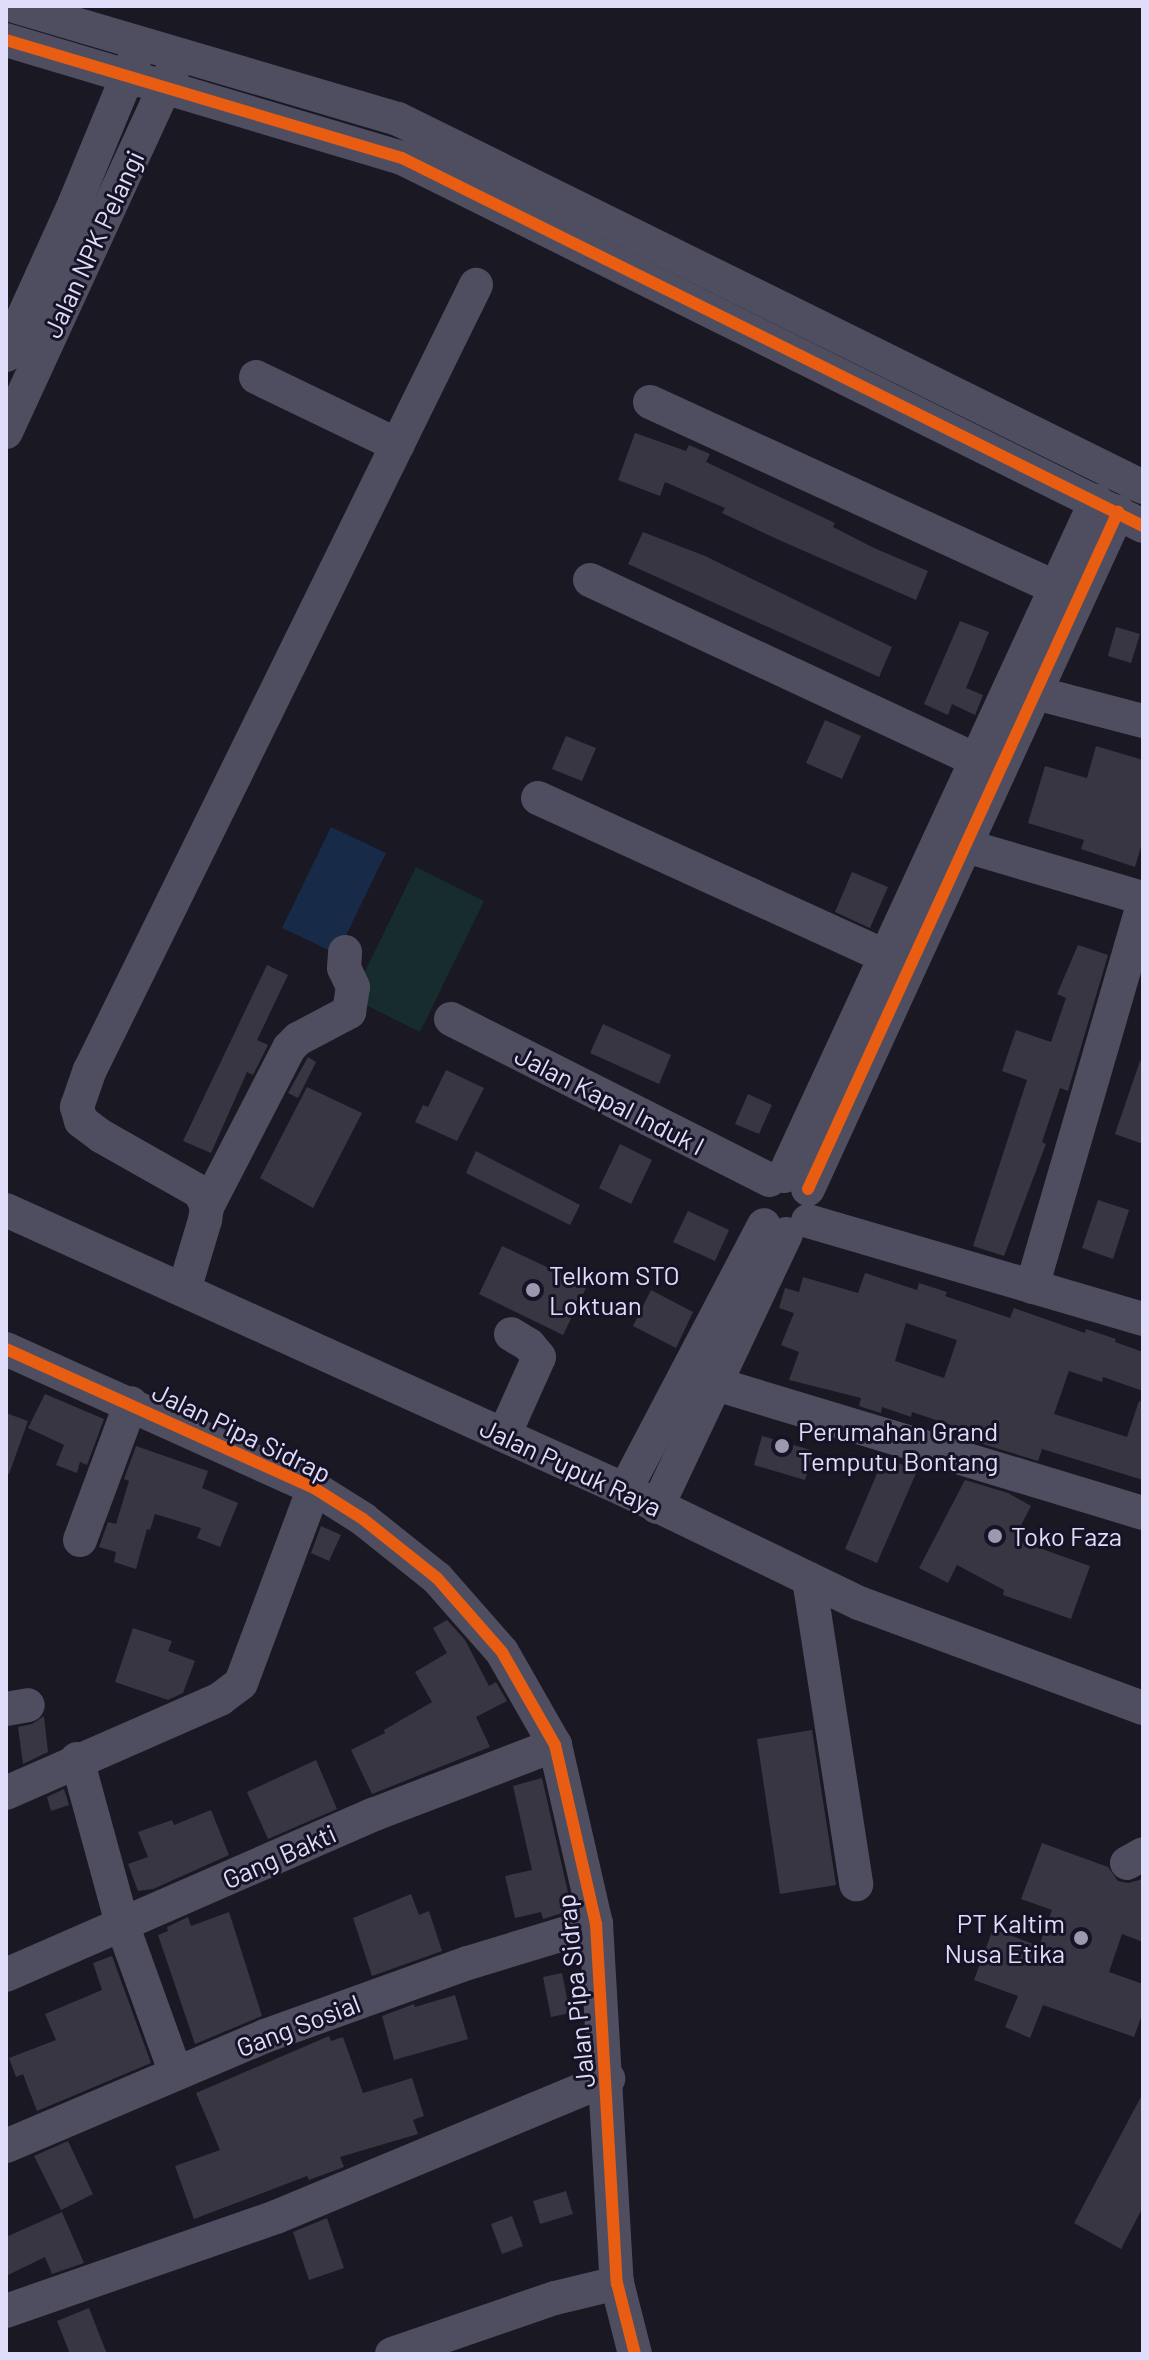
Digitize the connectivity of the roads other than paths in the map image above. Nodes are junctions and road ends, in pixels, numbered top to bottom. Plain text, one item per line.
1 (14, 6) edge
2 (6, 40) edge
3 (140, 43) junction
4 (178, 54) junction
5 (128, 76) junction
6 (166, 88) junction
7 (476, 285) dead end
8 (6, 355) edge
9 (903, 370) junction
10 (256, 377) dead end
11 (650, 402) dead end
12 (887, 402) junction
13 (6, 432) edge
14 (397, 445) junction
15 (1143, 487) edge
16 (1119, 513) edge
17 (590, 580) dead end
18 (1068, 593) junction
19 (1036, 693) junction
20 (1143, 721) edge
21 (988, 766) junction
22 (538, 798) dead end
23 (966, 846) junction
24 (1143, 898) edge
25 (1143, 905) edge
26 (345, 952) dead end
27 (898, 962) junction
28 (451, 1019) dead end
29 (787, 1204) junction
30 (207, 1207) junction
31 (6, 1210) edge
32 (1032, 1287) junction
33 (184, 1290) junction
34 (1143, 1319) edge
35 (511, 1334) dead end
36 (6, 1349) edge
37 (716, 1384) junction
38 (131, 1403) junction
39 (504, 1435) junction
40 (314, 1488) junction
41 (625, 1490) junction
42 (657, 1507) junction
43 (1143, 1513) edge
44 (80, 1540) dead end
45 (809, 1579) junction
46 (1143, 1708) edge
47 (555, 1745) junction
48 (77, 1759) junction
49 (6, 1793) edge
50 (856, 1884) dead end
51 (122, 1924) junction
52 (596, 1924) junction
53 (6, 1975) edge
54 (176, 2074) junction
55 (608, 2079) junction
56 (6, 2146) edge
57 (617, 2283) junction
58 (6, 2311) edge
59 (392, 2354) edge
60 (635, 2354) edge

1 - 3 street
2 - 5 street
3 - 4 street
3 - 5 street, Jalan NPK Pelangi
4 - 6 street, Jalan NPK Pelangi
4 - 9 street
5 - 6 street
5 - 8 street, Jalan NPK Pelangi
6 - 12 street
6 - 13 street, Jalan NPK Pelangi
7 - 14 street
9 - 12 street
9 - 15 street
10 - 14 street
11 - 18 street
12 - 16 street
14 - 30 street
16 - 18 street
17 - 21 street
18 - 19 street
18 - 21 street
19 - 20 street
19 - 21 street
21 - 23 street
21 - 27 street
22 - 27 street
23 - 24 street
23 - 27 street
25 - 32 street
26 - 30 street
27 - 29 street
28 - 29 street, Jalan Kapal Induk I
29 - 32 street, Jalan Kapal Induk I
29 - 37 street
29 - 41 street
30 - 33 street
31 - 33 street, Jalan Pupuk Raya
32 - 34 street, Jalan Kapal Induk I
33 - 39 street, Jalan Pupuk Raya
35 - 39 street
36 - 38 street, Jalan Pipa Sidrap
37 - 42 street
37 - 43 street
38 - 40 street, Jalan Pipa Sidrap
38 - 44 street
39 - 41 street, Jalan Pupuk Raya
40 - 47 street, Jalan Pipa Sidrap
40 - 48 street
41 - 42 street, Jalan Pupuk Raya
42 - 45 street, Jalan Pupuk Raya
45 - 46 street, Jalan Pupuk Raya
45 - 50 street
47 - 51 street, Gang Bakti
47 - 52 street, Jalan Pipa Sidrap
48 - 49 street
48 - 51 street
51 - 53 street, Gang Bakti
51 - 54 street
52 - 54 street, Gang Sosial
52 - 55 street, Jalan Pipa Sidrap
54 - 56 street, Gang Sosial
55 - 57 street, Jalan Pipa Sidrap
55 - 58 street
57 - 59 street
57 - 60 street, Jalan Pipa Sidrap

